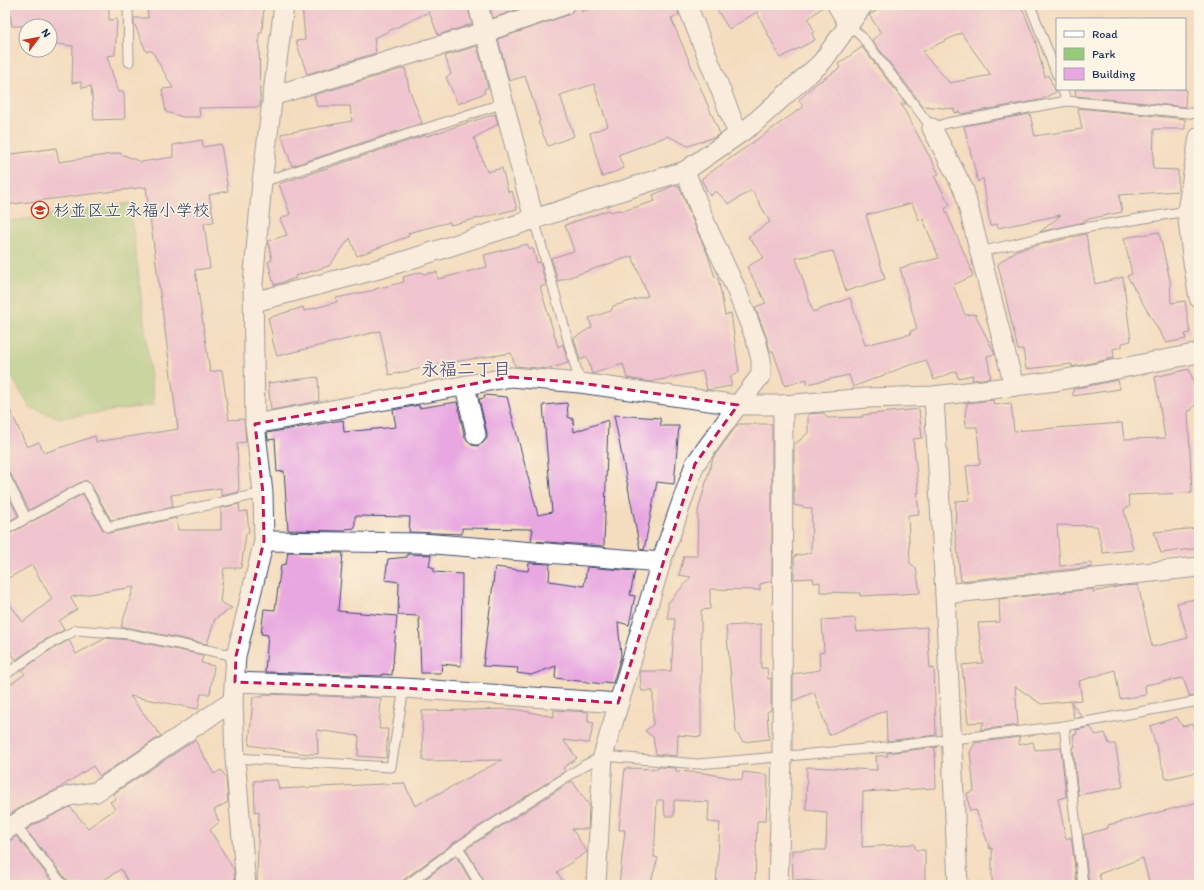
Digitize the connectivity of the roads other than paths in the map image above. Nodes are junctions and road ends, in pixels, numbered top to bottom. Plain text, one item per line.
1 (128, 5) edge
2 (284, 5) edge
3 (478, 5) edge
4 (564, 5) edge
5 (687, 5) edge
6 (837, 5) edge
7 (863, 5) edge
8 (1030, 5) edge
9 (849, 25) junction
10 (485, 32) junction
11 (129, 62) dead end
12 (1056, 72) edge
13 (1062, 90) edge
14 (272, 96) junction
15 (1067, 101) junction
16 (504, 103) junction
17 (1199, 114) edge
18 (932, 128) junction
19 (738, 134) junction
20 (1199, 138) edge
21 (685, 171) junction
22 (262, 182) junction
23 (1187, 211) junction
24 (534, 219) junction
25 (980, 252) junction
26 (1196, 255) edge
27 (1199, 298) edge
28 (254, 302) junction
29 (1199, 353) edge
30 (580, 383) junction
31 (465, 386) junction
32 (1014, 386) junction
33 (934, 396) junction
34 (738, 405) junction
35 (783, 405) junction
36 (255, 424) junction
37 (476, 435) dead end
38 (5, 476) edge
39 (263, 493) junction
40 (26, 518) junction
41 (5, 530) edge
42 (264, 541) junction
43 (661, 562) junction
44 (1199, 567) edge
45 (945, 594) junction
46 (236, 656) junction
47 (5, 675) edge
48 (235, 682) junction
49 (404, 688) junction
50 (233, 701) junction
51 (1199, 701) edge
52 (618, 703) junction
53 (1064, 726) junction
54 (951, 739) junction
55 (603, 756) junction
56 (782, 756) junction
57 (235, 758) junction
58 (10, 828) edge
59 (458, 847) junction
60 (63, 885) edge
61 (246, 885) edge
62 (407, 885) edge
63 (480, 885) edge
64 (596, 885) edge
65 (778, 885) edge
66 (958, 885) edge
67 (1083, 885) edge

1 - 11 lane
2 - 14 street
3 - 10 street
4 - 10 street
5 - 19 street
6 - 9 street
7 - 9 street
8 - 12 lane
9 - 18 lane
9 - 19 street
10 - 14 street
10 - 16 street
13 - 15 lane
14 - 22 street
15 - 17 lane
15 - 18 lane
16 - 22 lane
16 - 24 street
18 - 25 street
19 - 21 street
20 - 23 street
21 - 24 street
21 - 34 street
22 - 28 street
23 - 25 lane
23 - 26 street
24 - 28 street
24 - 30 lane
25 - 32 street
26 - 27 street
28 - 36 street
29 - 32 street
30 - 31 street
30 - 34 street
31 - 36 street
31 - 37 street
32 - 33 street
33 - 35 street
33 - 45 street
34 - 35 street
34 - 43 street
35 - 56 street
36 - 39 street
38 - 40 lane
39 - 40 lane
39 - 42 street
40 - 41 lane
42 - 43 street
42 - 46 street
43 - 52 street
44 - 45 street
45 - 54 street
46 - 47 lane
46 - 48 street
48 - 49 street
48 - 50 street
49 - 52 street
49 - 57 lane
50 - 57 street
50 - 58 street
51 - 53 lane
52 - 55 street
53 - 54 lane
53 - 67 lane
54 - 56 lane
54 - 66 street
55 - 56 lane
55 - 59 lane
55 - 64 street
56 - 65 street
57 - 61 street
58 - 60 lane
59 - 62 lane
59 - 63 lane

